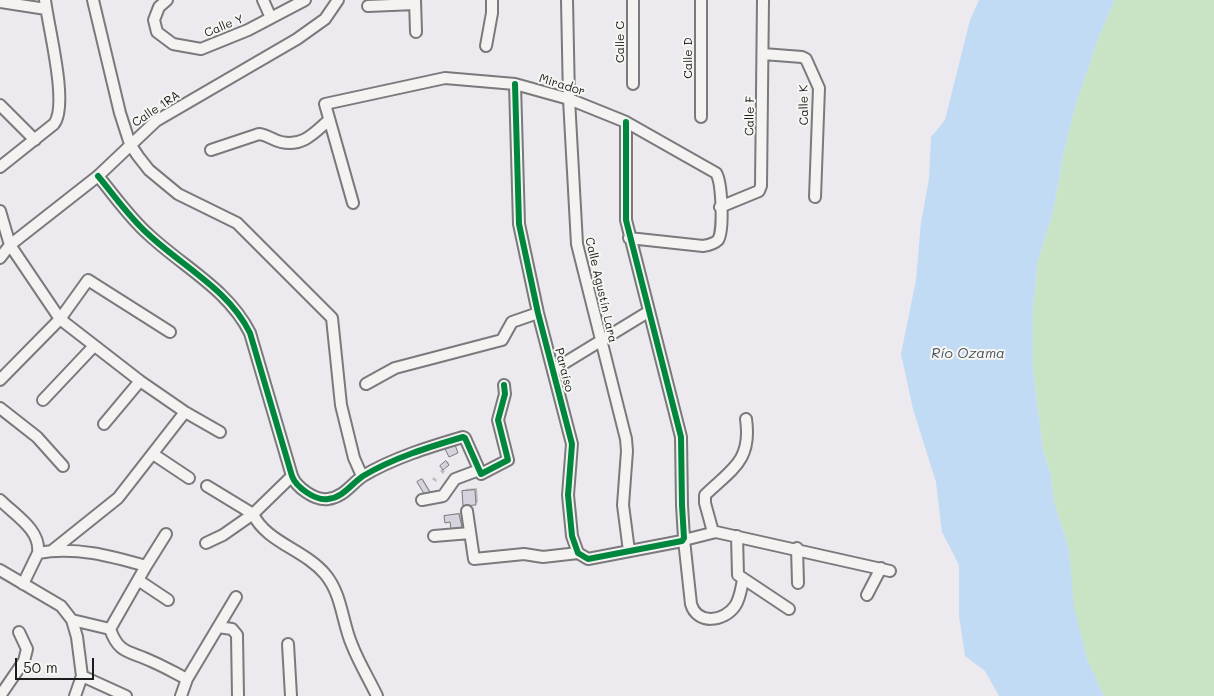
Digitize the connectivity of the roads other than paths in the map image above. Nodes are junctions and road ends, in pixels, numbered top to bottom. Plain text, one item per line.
1 (93, 0) edge
2 (167, 0) edge
3 (263, 0) edge
4 (305, 0) edge
5 (338, 0) edge
6 (492, 0) edge
7 (567, 0) edge
8 (632, 0) edge
9 (701, 0) edge
10 (764, 0) edge
11 (0, 2) edge
12 (415, 2) edge
13 (46, 4) edge
14 (368, 6) dead end
15 (270, 18) junction
16 (416, 32) dead end
17 (486, 46) dead end
18 (763, 54) junction
19 (515, 84) junction
20 (632, 84) dead end
21 (569, 99) junction
22 (0, 105) edge
23 (701, 117) dead end
24 (329, 120) junction
25 (626, 122) junction
26 (35, 140) junction
27 (130, 144) junction
28 (211, 150) dead end
29 (0, 167) edge
30 (98, 176) junction
31 (815, 197) dead end
32 (353, 203) dead end
33 (720, 207) junction
34 (0, 212) edge
35 (629, 238) junction
36 (5, 244) edge
37 (0, 258) edge
38 (648, 312) junction
39 (538, 313) junction
40 (60, 319) junction
41 (170, 332) dead end
42 (599, 340) junction
43 (94, 346) junction
44 (553, 370) junction
45 (0, 380) edge
46 (140, 380) junction
47 (366, 384) dead end
48 (504, 385) dead end
49 (43, 400) dead end
50 (0, 408) edge
51 (186, 412) junction
52 (746, 419) dead end
53 (104, 424) dead end
54 (220, 432) dead end
55 (153, 454) junction
56 (63, 466) dead end
57 (479, 470) junction
58 (292, 476) junction
59 (362, 476) junction
60 (189, 478) dead end
61 (207, 486) dead end
62 (422, 500) dead end
63 (1, 503) edge
64 (467, 511) dead end
65 (253, 514) junction
66 (713, 532) junction
67 (470, 533) junction
68 (166, 534) dead end
69 (434, 536) dead end
70 (737, 536) junction
71 (683, 541) junction
72 (206, 543) dead end
73 (797, 548) junction
74 (54, 550) junction
75 (629, 551) junction
76 (38, 552) junction
77 (578, 553) junction
78 (146, 566) junction
79 (0, 570) edge
80 (138, 580) junction
81 (743, 580) junction
82 (798, 583) dead end
83 (24, 584) junction
84 (867, 595) dead end
85 (236, 597) dead end
86 (168, 600) dead end
87 (789, 609) dead end
88 (72, 620) junction
89 (218, 627) junction
90 (110, 629) junction
91 (20, 632) dead end
92 (288, 644) dead end
93 (82, 676) junction
94 (187, 679) junction
95 (0, 696) edge
96 (75, 696) edge
97 (126, 696) edge
98 (181, 696) edge
99 (238, 696) edge
100 (291, 696) edge
101 (378, 696) edge

1 - 27 street
2 - 15 street, Calle Y
3 - 15 street
4 - 15 street, Calle Y
5 - 27 street, Calle 1RA
6 - 17 street
7 - 21 street, Calle Agustín Lara
8 - 20 street, Calle C
9 - 23 street, Calle D
10 - 18 street, Calle F
11 - 13 street
12 - 14 street
12 - 16 street
13 - 26 street
18 - 31 street, Calle K
18 - 33 street, Calle F
19 - 21 street, Mirador
19 - 24 street, Mirador
19 - 39 street, Paraíso
21 - 25 street, Mirador
21 - 42 street, Calle Agustín Lara
22 - 26 street
24 - 28 street
24 - 32 street
25 - 33 street, Mirador
25 - 35 street
26 - 29 street
27 - 30 street, Calle 1RA
27 - 59 street
30 - 36 street, Calle 1RA
30 - 58 street
33 - 35 street, Mirador
34 - 36 street
35 - 38 street
36 - 37 street, Calle 1RA
36 - 40 street
38 - 42 street
38 - 71 street
39 - 44 street, Paraíso
39 - 47 street
40 - 41 street
40 - 43 street
40 - 45 street
42 - 44 street
42 - 75 street, Calle Agustín Lara
43 - 46 street
43 - 49 street
44 - 77 street, Paraíso
46 - 51 street
46 - 53 street
48 - 57 street
50 - 56 street
51 - 54 street
51 - 55 street
52 - 66 street
55 - 60 street
55 - 74 street
57 - 59 street
57 - 62 street
58 - 59 street
58 - 65 street
61 - 65 street
63 - 76 street
64 - 67 street
65 - 72 street
65 - 101 street
66 - 70 street
66 - 71 street
67 - 69 street
67 - 77 street
68 - 78 street
70 - 73 street
70 - 81 street
71 - 75 street
71 - 81 street
73 - 82 street
73 - 84 street
74 - 76 street
74 - 78 street
75 - 77 street
76 - 83 street
78 - 80 street
79 - 83 street
80 - 86 street
80 - 90 street
81 - 87 street
83 - 88 street
85 - 89 street
88 - 90 street
88 - 93 street
89 - 94 street
89 - 99 street
90 - 94 street
91 - 95 street
92 - 100 street
93 - 96 street
93 - 97 street
94 - 98 street

